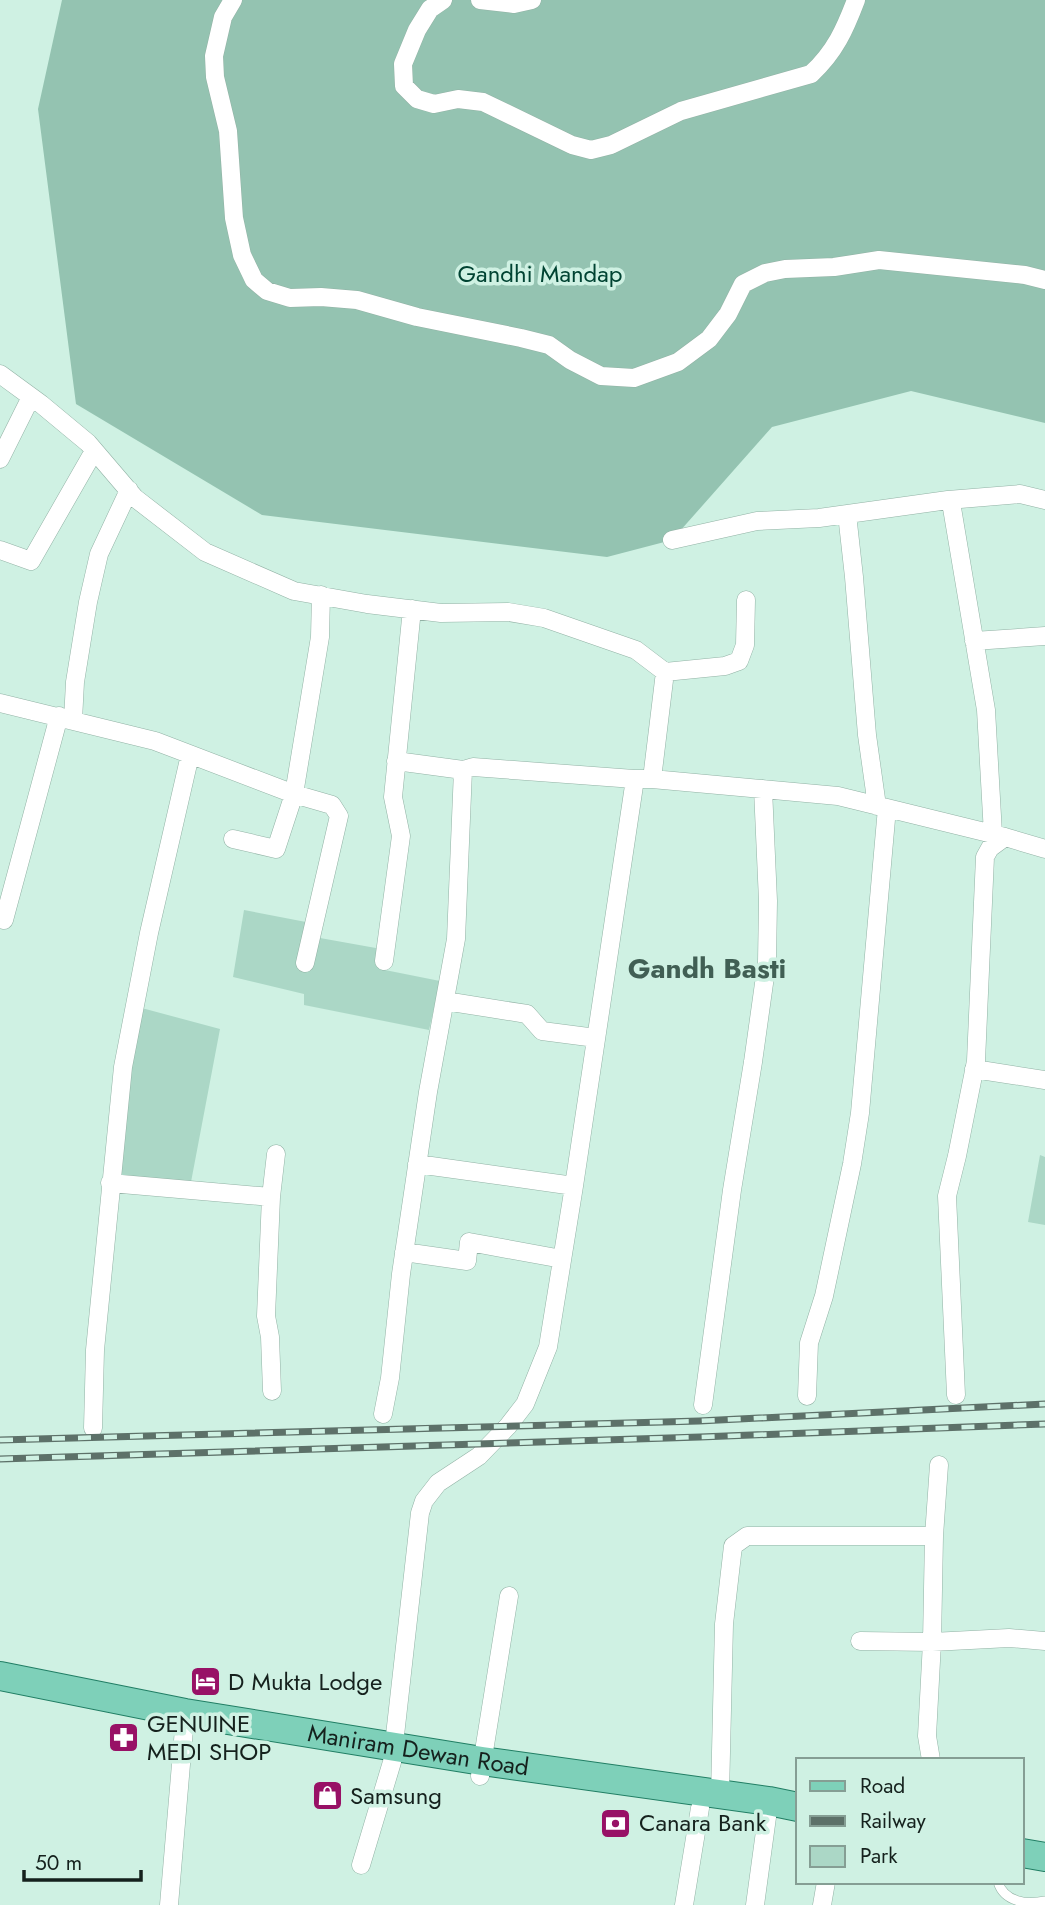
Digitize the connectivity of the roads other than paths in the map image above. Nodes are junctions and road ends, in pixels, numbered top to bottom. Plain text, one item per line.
1 (233, 0) edge
2 (443, 0) edge
3 (480, 0) edge
4 (532, 0) edge
5 (856, 0) edge
6 (1045, 280) edge
7 (0, 374) edge
8 (31, 397) junction
9 (94, 451) junction
10 (0, 459) edge
11 (129, 491) junction
12 (948, 500) junction
13 (1045, 500) edge
14 (847, 514) junction
15 (672, 540) dead end
16 (0, 550) edge
17 (321, 595) junction
18 (746, 600) dead end
19 (412, 609) junction
20 (1045, 636) edge
21 (974, 641) junction
22 (665, 672) junction
23 (0, 702) edge
24 (66, 718) junction
25 (190, 755) junction
26 (396, 761) junction
27 (463, 770) junction
28 (643, 779) junction
29 (762, 789) junction
30 (294, 794) junction
31 (882, 807) junction
32 (999, 835) junction
33 (233, 839) dead end
34 (1045, 849) edge
35 (0, 919) edge
36 (384, 961) dead end
37 (305, 963) dead end
38 (444, 1001) junction
39 (596, 1038) junction
40 (974, 1069) junction
41 (1045, 1080) edge
42 (276, 1154) dead end
43 (417, 1164) junction
44 (110, 1183) junction
45 (574, 1186) junction
46 (271, 1198) junction
47 (404, 1252) junction
48 (562, 1259) junction
49 (272, 1391) dead end
50 (956, 1395) dead end
51 (807, 1396) dead end
52 (703, 1405) dead end
53 (383, 1414) dead end
54 (93, 1428) dead end
55 (939, 1465) dead end
56 (934, 1536) junction
57 (509, 1596) dead end
58 (860, 1641) dead end
59 (1045, 1641) edge
60 (932, 1642) junction
61 (0, 1676) edge
62 (0, 1692) edge
63 (184, 1729) junction
64 (393, 1754) junction
65 (931, 1758) edge
66 (481, 1769) junction
67 (710, 1801) junction
68 (796, 1807) edge
69 (767, 1817) junction
70 (796, 1824) edge
71 (1024, 1853) edge
72 (1045, 1857) edge
73 (360, 1866) dead end
74 (1024, 1868) edge
75 (1045, 1872) edge
76 (826, 1884) edge
77 (998, 1884) edge
78 (1045, 1901) edge
79 (169, 1905) edge
80 (684, 1905) edge
81 (755, 1905) edge
82 (822, 1905) edge

1 - 6 street
2 - 5 street
3 - 4 street
7 - 8 street
8 - 9 street
8 - 10 street
9 - 11 street
9 - 16 street
11 - 17 street
11 - 24 street
12 - 13 street
12 - 14 street
12 - 21 street
14 - 15 street
14 - 31 street
17 - 19 street
17 - 30 street
18 - 22 street
19 - 22 street
19 - 26 street
20 - 21 street
21 - 32 street
22 - 28 street
23 - 24 street
24 - 25 street
24 - 35 street
25 - 30 street
25 - 44 street
26 - 27 street
26 - 36 street
27 - 28 street
27 - 38 street
28 - 29 street
28 - 39 street
29 - 31 street
29 - 52 street
30 - 33 street
30 - 37 street
31 - 32 street
31 - 51 street
32 - 34 street
32 - 40 street
38 - 39 street
38 - 43 street
39 - 45 street
40 - 41 street
40 - 50 street
42 - 46 street
43 - 45 street
43 - 47 street
44 - 46 street
44 - 54 street
45 - 48 street
46 - 49 street
47 - 48 street
47 - 53 street
48 - 64 street
55 - 56 street
56 - 60 street
56 - 67 street
57 - 66 street
58 - 60 street
59 - 60 street
60 - 65 street
61 - 64 main road, Maniram Dewan Road
62 - 63 main road, Maniram Dewan Road
63 - 64 main road, Maniram Dewan Road
63 - 79 street
64 - 66 main road, Maniram Dewan Road
64 - 73 street
66 - 67 main road, Maniram Dewan Road
67 - 68 main road, Maniram Dewan Road
67 - 69 main road, Maniram Dewan Road
67 - 80 street
69 - 70 main road, Maniram Dewan Road
69 - 81 street
71 - 72 main road
74 - 75 main road
76 - 82 street
77 - 78 lane

